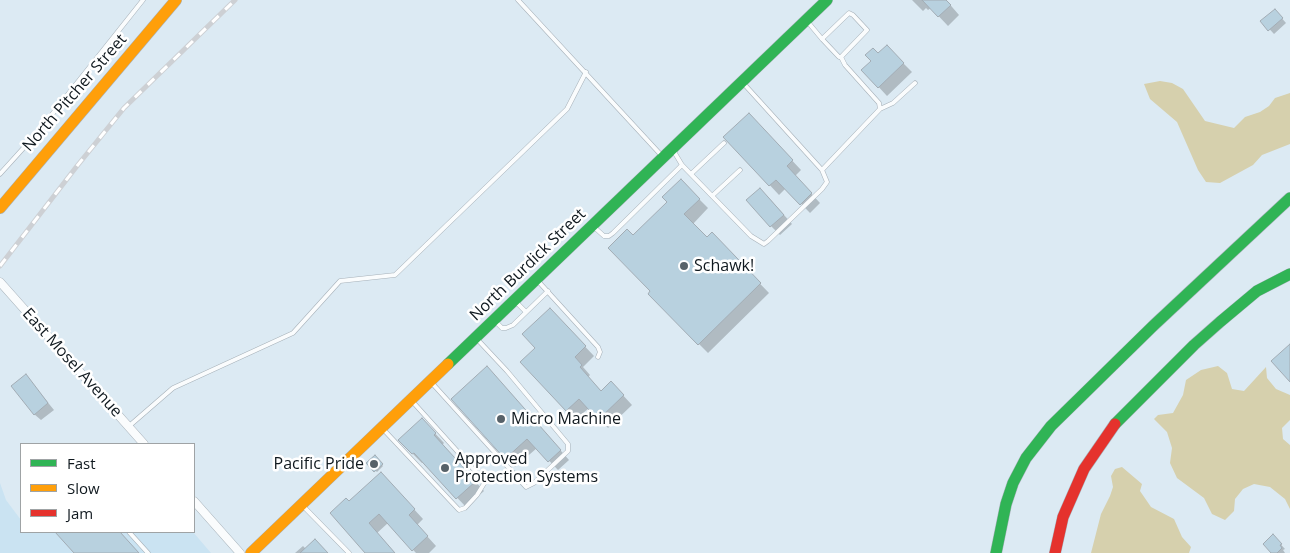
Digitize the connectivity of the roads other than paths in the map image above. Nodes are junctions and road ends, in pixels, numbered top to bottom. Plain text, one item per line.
1 (143, 0) edge
2 (176, 0) edge
3 (518, 0) edge
4 (827, 0) edge
5 (806, 19) junction
6 (822, 39) junction
7 (841, 57) junction
8 (586, 72) junction
9 (742, 82) junction
10 (915, 83) dead end
11 (880, 109) junction
12 (724, 143) dead end
13 (668, 153) junction
14 (682, 165) junction
15 (740, 170) dead end
16 (822, 170) junction
17 (0, 174) edge
18 (691, 174) junction
19 (712, 196) junction
20 (1290, 198) edge
21 (0, 208) edge
22 (592, 226) junction
23 (1290, 274) edge
24 (537, 279) junction
25 (0, 282) edge
26 (548, 291) junction
27 (515, 300) junction
28 (526, 312) junction
29 (494, 320) junction
30 (475, 338) junction
31 (598, 357) dead end
32 (430, 381) junction
33 (411, 400) junction
34 (128, 427) junction
35 (382, 428) junction
36 (143, 443) edge
37 (195, 502) edge
38 (302, 504) junction
39 (130, 533) edge
40 (148, 553) edge
41 (240, 553) edge
42 (251, 553) edge
43 (349, 553) edge
44 (996, 553) edge
45 (1054, 553) edge

1 - 17 lane
2 - 21 main road, North Pitcher Street
3 - 8 lane
4 - 5 main road, North Burdick Street
5 - 6 lane
5 - 9 main road, North Burdick Street
6 - 7 lane
6 - 7 lane
7 - 11 lane
8 - 13 lane
8 - 34 lane
9 - 13 main road, North Burdick Street
9 - 16 lane
10 - 11 lane
11 - 16 lane
12 - 18 lane
13 - 14 lane
13 - 22 main road, North Burdick Street
14 - 18 lane
14 - 22 lane
15 - 19 lane
16 - 19 lane
18 - 19 lane
20 - 44 main road
22 - 24 main road, North Burdick Street
23 - 45 main road
24 - 26 lane
24 - 27 main road, North Burdick Street
25 - 34 street, East Mosel Avenue
26 - 28 lane
26 - 31 lane
27 - 28 lane
27 - 29 main road, North Burdick Street
28 - 29 lane
29 - 30 main road, North Burdick Street
30 - 32 main road, North Burdick Street
30 - 32 lane
32 - 33 main road, North Burdick Street
33 - 35 main road, North Burdick Street
33 - 35 lane
34 - 36 street, East Mosel Avenue
35 - 38 main road, North Burdick Street
37 - 41 street
38 - 42 main road, North Burdick Street
38 - 43 lane
39 - 40 lane

